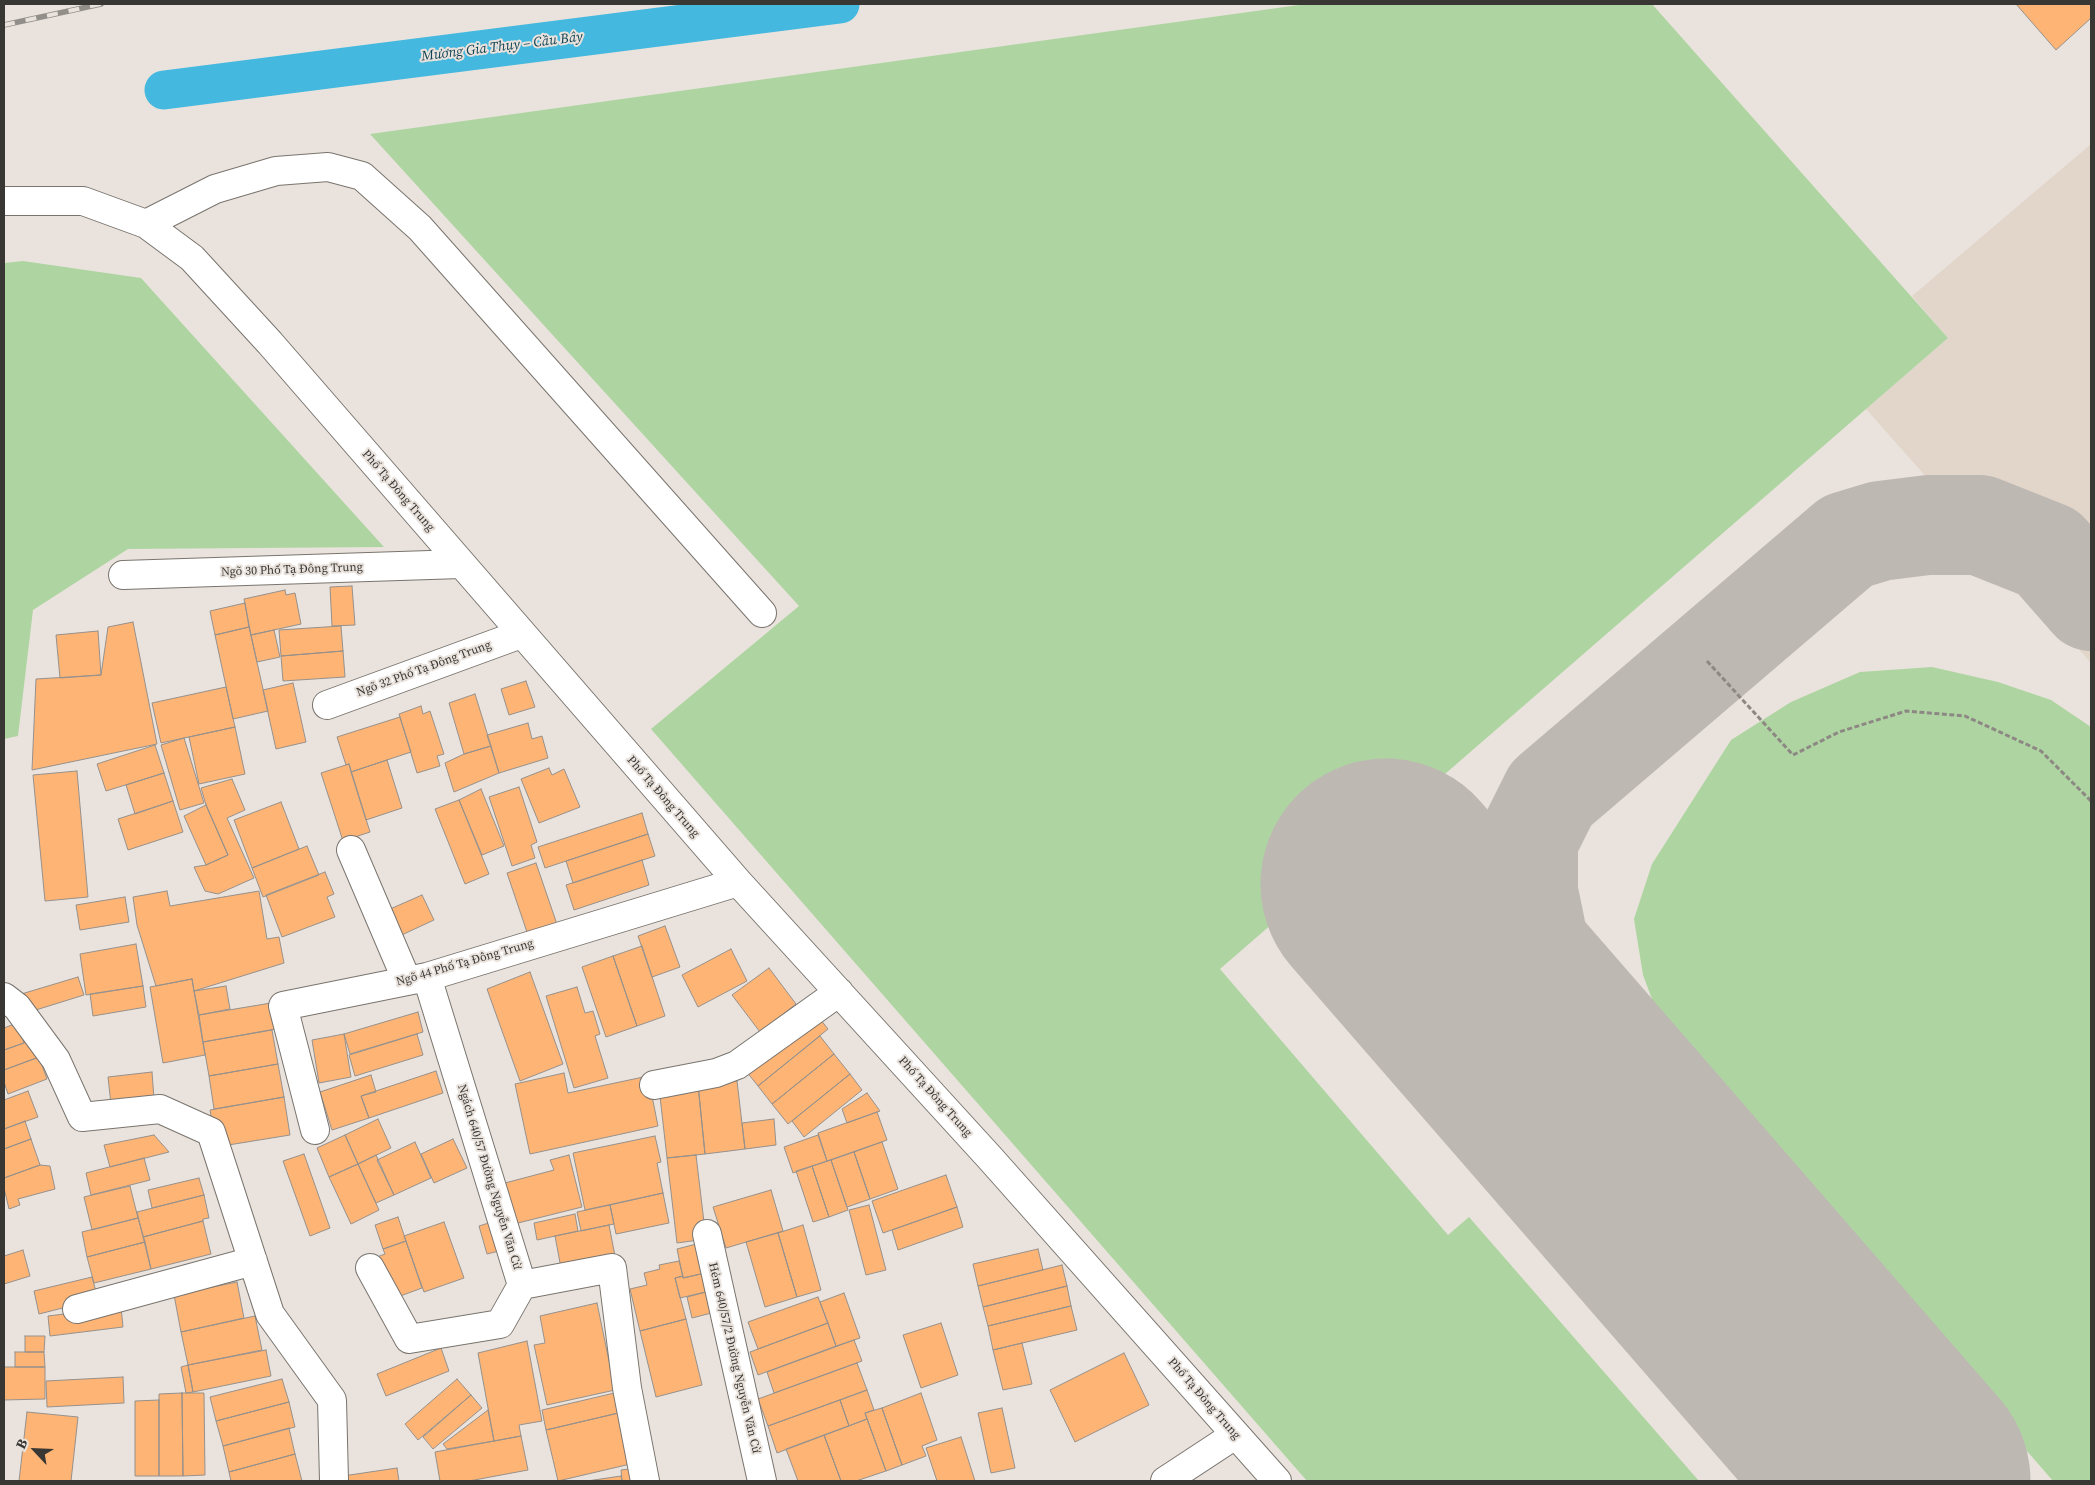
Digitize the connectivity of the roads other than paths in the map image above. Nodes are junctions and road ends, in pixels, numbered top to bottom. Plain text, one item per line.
1 (4, 201) edge
2 (146, 224) junction
3 (461, 564) junction
4 (123, 575) dead end
5 (762, 613) dead end
6 (521, 634) junction
7 (327, 705) dead end
8 (351, 850) dead end
9 (738, 882) junction
10 (417, 979) junction
11 (839, 992) junction
12 (4, 997) edge
13 (654, 1085) dead end
14 (315, 1130) dead end
15 (707, 1234) dead end
16 (253, 1261) junction
17 (370, 1268) dead end
18 (522, 1286) junction
19 (78, 1309) dead end
20 (1235, 1434) junction
21 (334, 1481) edge
22 (645, 1481) edge
23 (762, 1481) edge
24 (1165, 1481) edge
25 (1277, 1481) edge

1 - 2 street, Phố Tạ Đông Trung
2 - 3 street, Phố Tạ Đông Trung
2 - 5 street
3 - 4 street, Ngõ 30 Phố Tạ Đông Trung
3 - 6 street, Phố Tạ Đông Trung
6 - 7 street, Ngõ 32 Phố Tạ Đông Trung
6 - 9 street, Phố Tạ Đông Trung
8 - 10 street, Ngách 640/57 Đường Nguyễn Văn Cừ
9 - 10 street, Ngõ 44 Phố Tạ Đông Trung
9 - 11 street, Phố Tạ Đông Trung
10 - 14 street, Ngõ 44 Phố Tạ Đông Trung
10 - 18 street, Ngách 640/57 Đường Nguyễn Văn Cừ
11 - 13 street
11 - 20 street, Phố Tạ Đông Trung
12 - 16 street
15 - 23 street, Hẻm 640/57/2 Đường Nguyễn Văn Cừ
16 - 19 street
16 - 21 street
17 - 18 street
18 - 22 street, Ngách 640/57 Đường Nguyễn Văn Cừ
20 - 24 street
20 - 25 street, Phố Tạ Đông Trung

